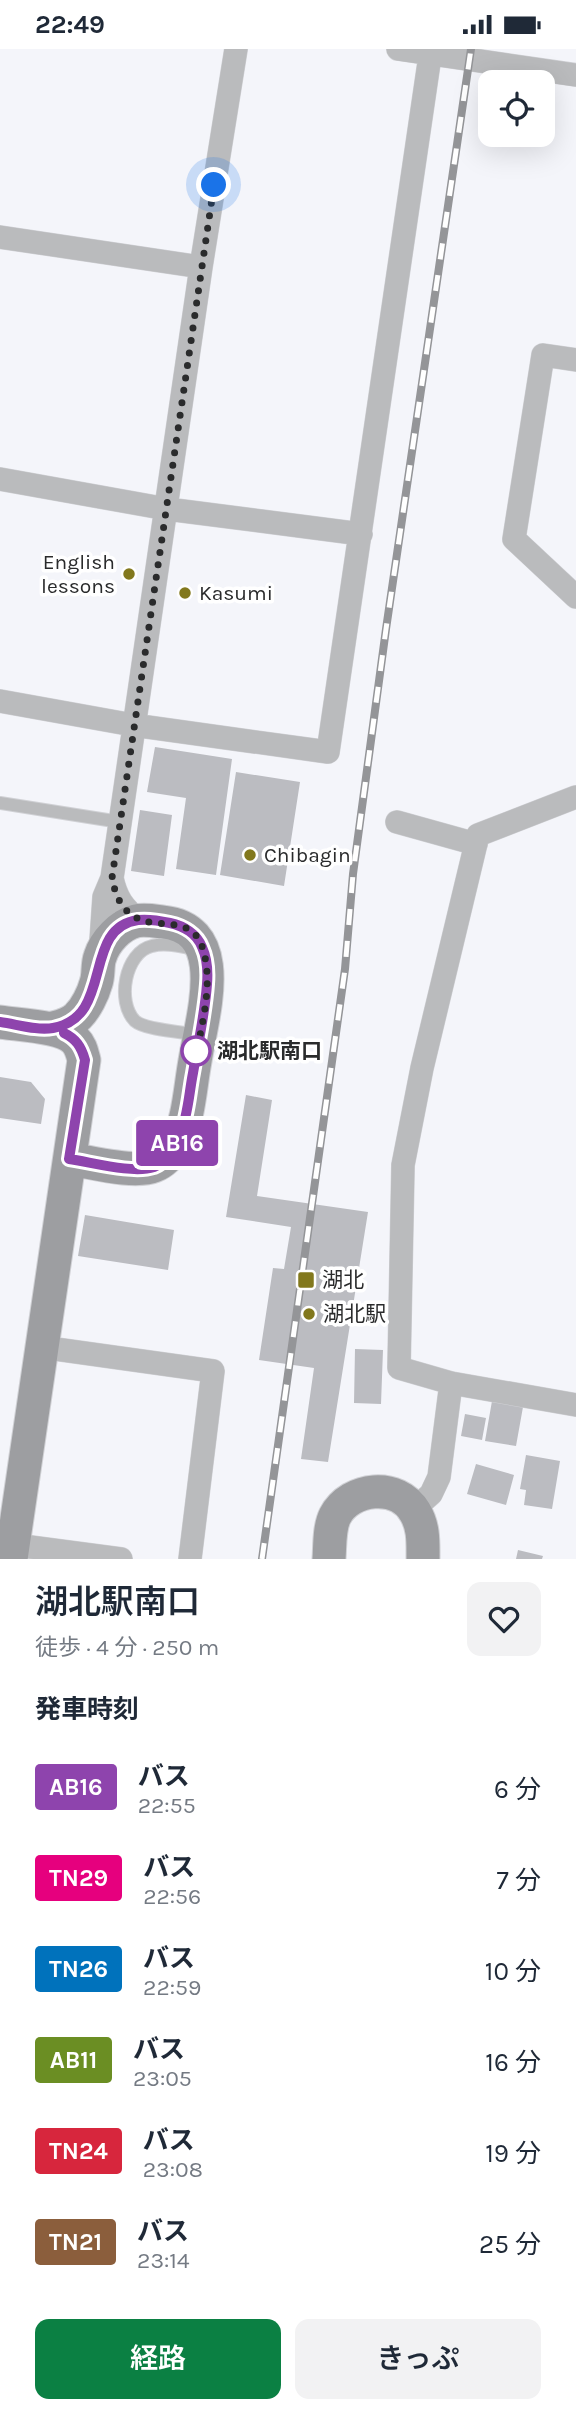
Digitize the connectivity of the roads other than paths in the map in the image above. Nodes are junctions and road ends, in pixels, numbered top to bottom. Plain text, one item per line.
1 (236, 49) edge
2 (398, 49) edge
3 (430, 51) edge
4 (512, 57) edge
5 (576, 75) edge
6 (0, 237) edge
7 (201, 267) junction
8 (576, 360) edge
9 (0, 479) edge
10 (167, 509) junction
11 (361, 534) junction
12 (576, 597) edge
13 (0, 701) edge
14 (133, 725) junction
15 (576, 797) edge
16 (0, 803) edge
17 (120, 822) junction
18 (397, 823) dead end
19 (476, 844) junction
20 (112, 878) junction
21 (139, 920) junction
22 (204, 950) junction
23 (100, 957) junction
24 (0, 1022) edge
25 (50, 1029) junction
26 (199, 1035) junction
27 (69, 1159) junction
28 (41, 1347) junction
29 (451, 1383) junction
30 (576, 1405) edge
31 (414, 1509) junction
32 (8, 1549) edge
33 (335, 1552) edge
34 (419, 1553) edge
35 (121, 1559) edge
36 (190, 1559) edge

1 - 7 street
2 - 3 street
3 - 4 street
3 - 11 street
4 - 5 street
6 - 7 street
7 - 10 street
8 - 12 street
9 - 10 street
10 - 11 street
10 - 14 street
11 - 14 street
13 - 14 street
14 - 17 street
15 - 19 street
16 - 17 lane
17 - 20 street
18 - 19 street
19 - 29 street
20 - 21 street
20 - 23 street
21 - 22 street
21 - 23 street
22 - 26 street
22 - 26 lane
23 - 25 street
24 - 25 street
25 - 27 street
26 - 27 street
27 - 28 street
28 - 32 street
28 - 36 street
29 - 30 street
29 - 31 street
31 - 33 street
31 - 34 street
32 - 35 street

